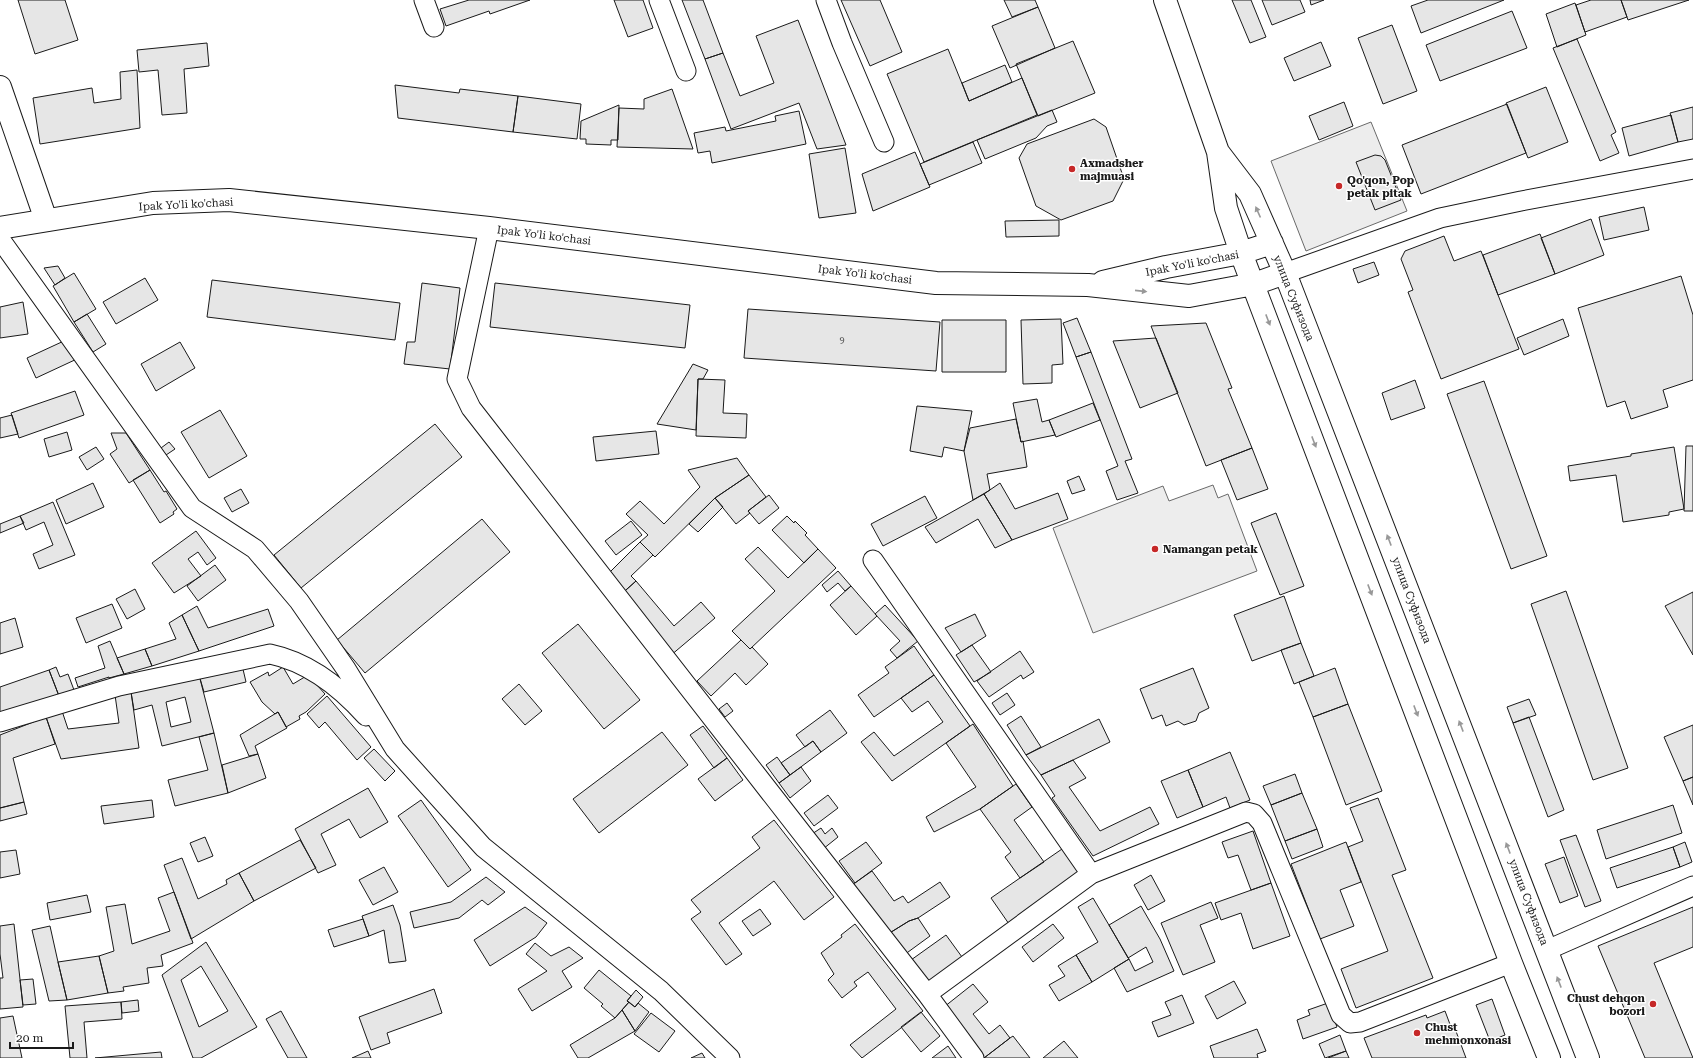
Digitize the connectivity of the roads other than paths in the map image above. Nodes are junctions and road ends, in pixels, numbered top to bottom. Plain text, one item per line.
1 (424, 0) edge
2 (659, 0) edge
3 (826, 0) edge
4 (1165, 0) edge
5 (434, 27) dead end
6 (686, 71) dead end
7 (0, 87) edge
8 (884, 142) dead end
9 (1218, 152) junction
10 (1693, 169) edge
11 (46, 220) junction
12 (0, 228) edge
13 (489, 228) junction
14 (0, 239) edge
15 (1272, 243) junction
16 (1241, 254) junction
17 (1286, 273) junction
18 (1254, 284) junction
19 (1088, 285) junction
20 (873, 560) dead end
21 (0, 722) edge
22 (394, 749) junction
23 (1091, 874) junction
24 (1693, 886) edge
25 (1547, 950) junction
26 (1511, 963) junction
27 (927, 994) junction
28 (730, 1058) edge
29 (974, 1058) edge
30 (1549, 1058) edge
31 (1588, 1058) edge

1 - 5 street
2 - 6 street
3 - 8 street
4 - 9 main road
7 - 11 main road
15 -> 9 main road, улица Суфизода
9 - 16 main road
10 - 17 street
11 - 12 main road, Ipak Yo'li ko'chasi
11 - 13 main road, Ipak Yo'li ko'chasi
13 - 19 main road, Ipak Yo'li ko'chasi
13 - 27 street
14 - 22 street
15 - 16 main road, Ipak Yo'li ko'chasi
15 - 17 main road, улица Суфизода
16 - 18 main road
16 - 19 main road, Ipak Yo'li ko'chasi
17 - 18 main road, Ipak Yo'li ko'chasi
25 -> 17 main road, улица Суфизода
19 -> 18 main road, Ipak Yo'li ko'chasi
18 -> 26 main road
20 - 23 street
21 - 22 street
22 - 28 street
23 - 26 street
23 - 27 street
24 - 25 street
31 -> 25 main road, улица Суфизода
26 - 30 main road
27 - 29 street

